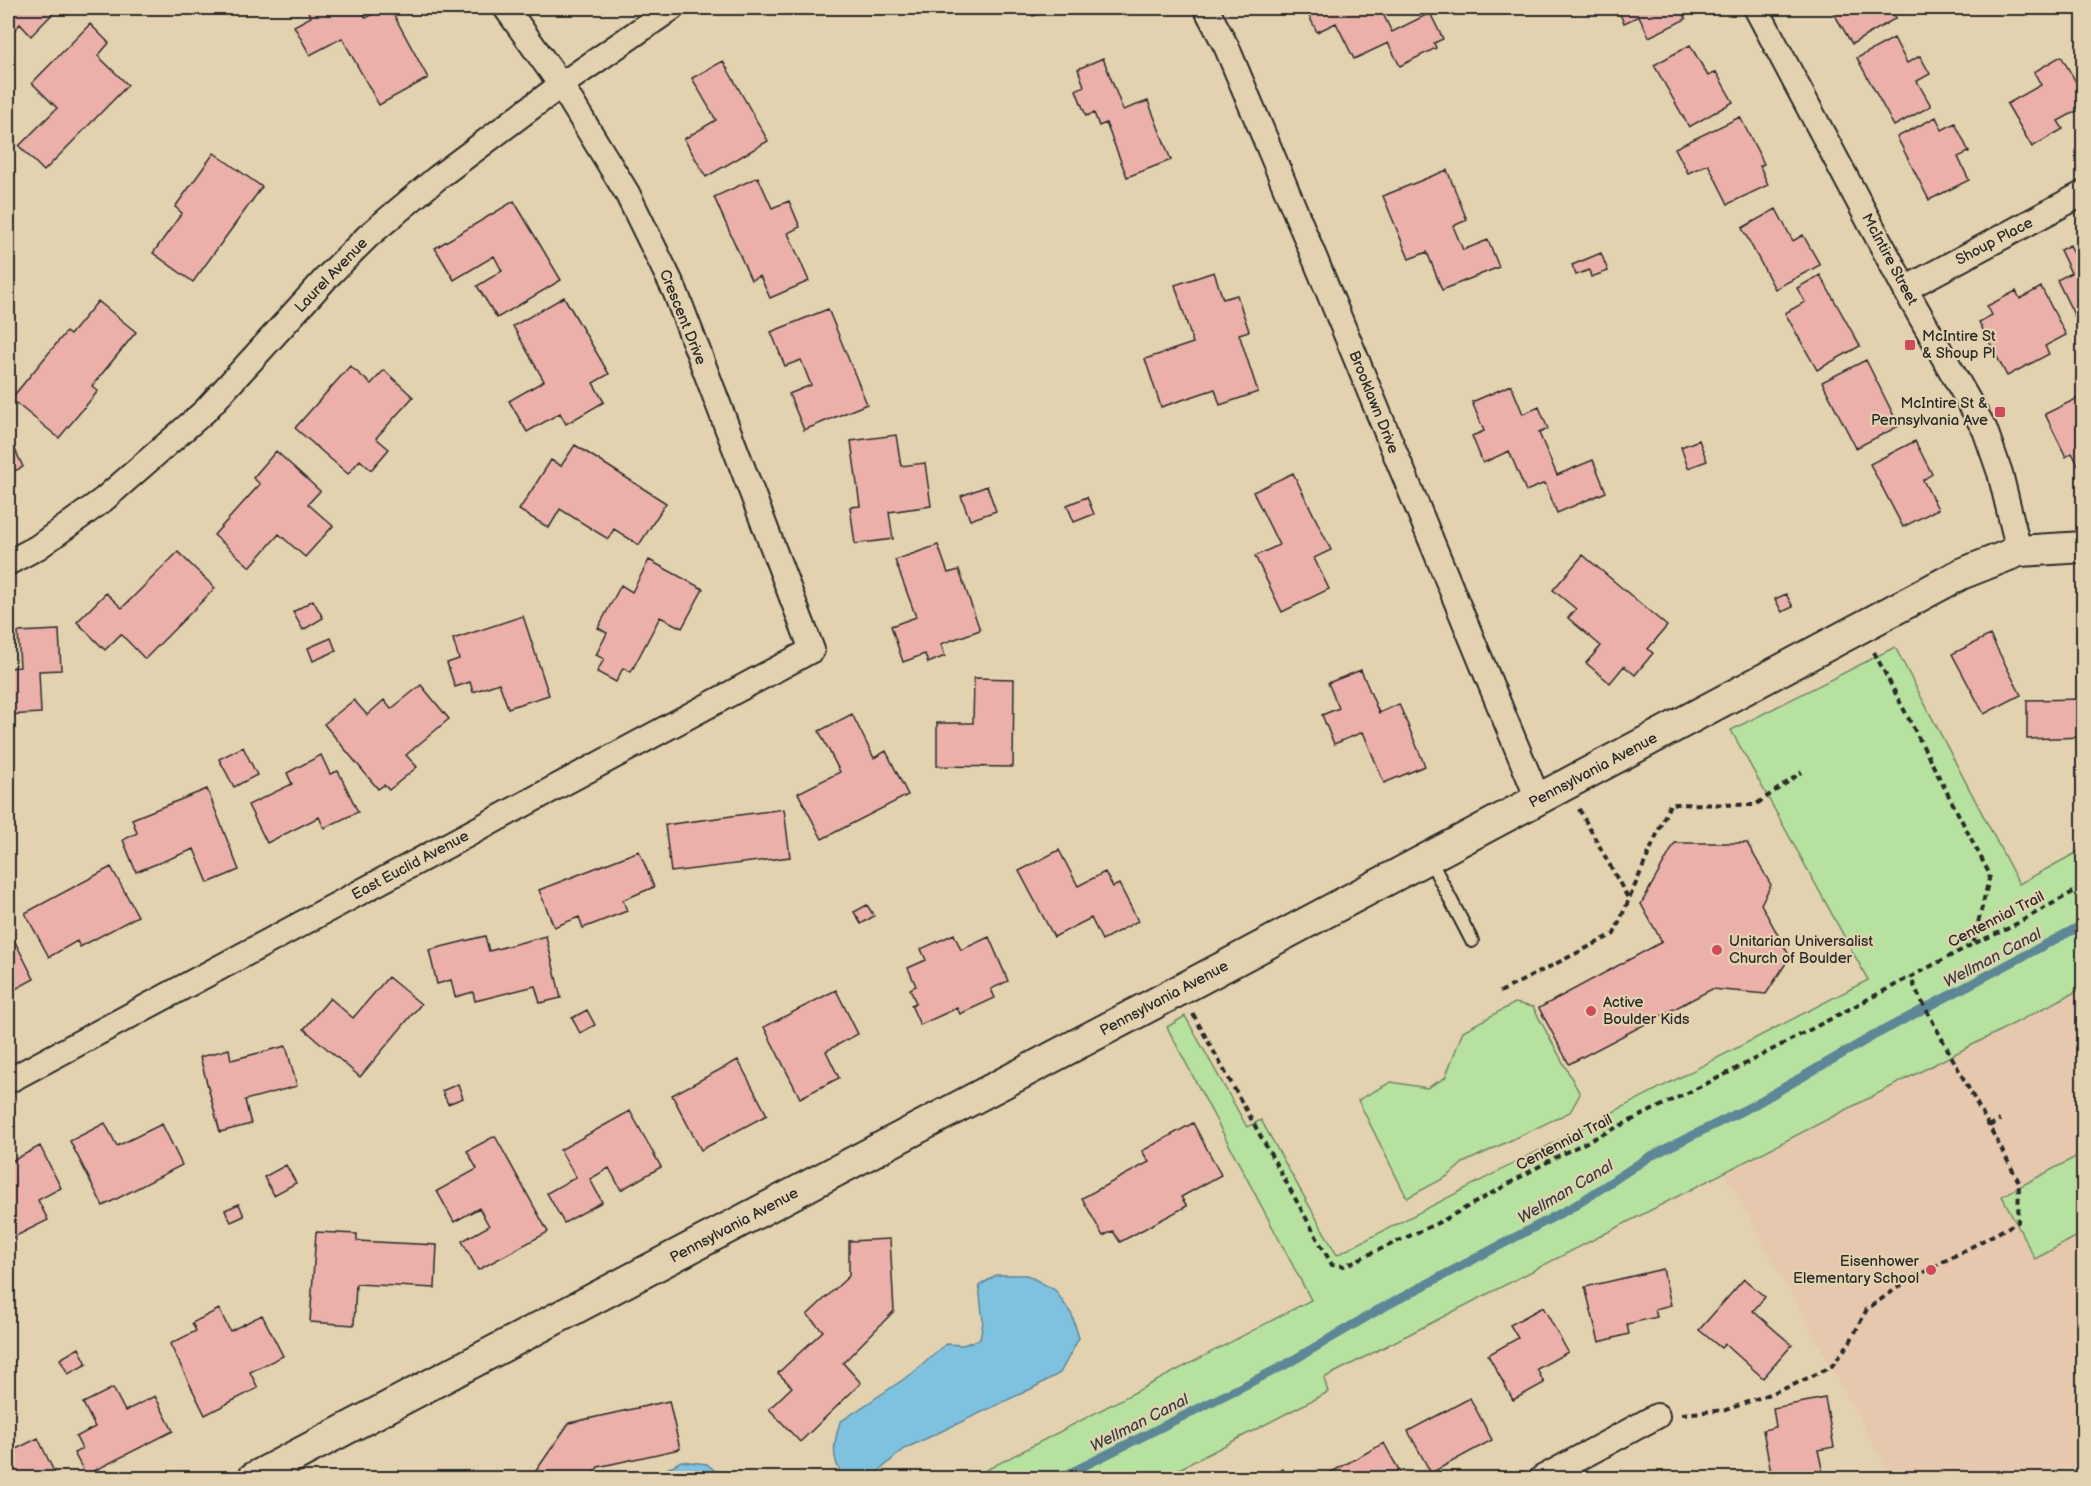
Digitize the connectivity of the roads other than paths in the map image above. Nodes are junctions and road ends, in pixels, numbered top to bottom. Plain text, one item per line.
1 (507, 8) edge
2 (672, 8) edge
3 (1206, 8) edge
4 (1756, 8) edge
5 (561, 85) junction
6 (2084, 193) edge
7 (1905, 289) junction
8 (2084, 547) edge
9 (2019, 551) junction
10 (8, 563) edge
11 (812, 650) joint
12 (1538, 799) junction
13 (1429, 857) junction
14 (1472, 941) dead end
15 (8, 1081) edge
16 (1657, 1416) road end
17 (253, 1479) edge
18 (1542, 1479) edge

1 - 5 street, Crescent Drive
2 - 5 street, Laurel Avenue
3 - 12 street, Brooklawn Drive
4 - 7 street, McIntire Street
5 - 10 street, Laurel Avenue
5 - 11 street, Crescent Drive
6 - 7 street, Shoup Place
7 - 9 street, McIntire Street
8 - 9 street, Pennsylvania Avenue
9 - 12 street, Pennsylvania Avenue
11 - 15 street, East Euclid Avenue
12 - 13 street, Pennsylvania Avenue
13 - 14 lane
13 - 17 street, Pennsylvania Avenue
16 - 18 street

